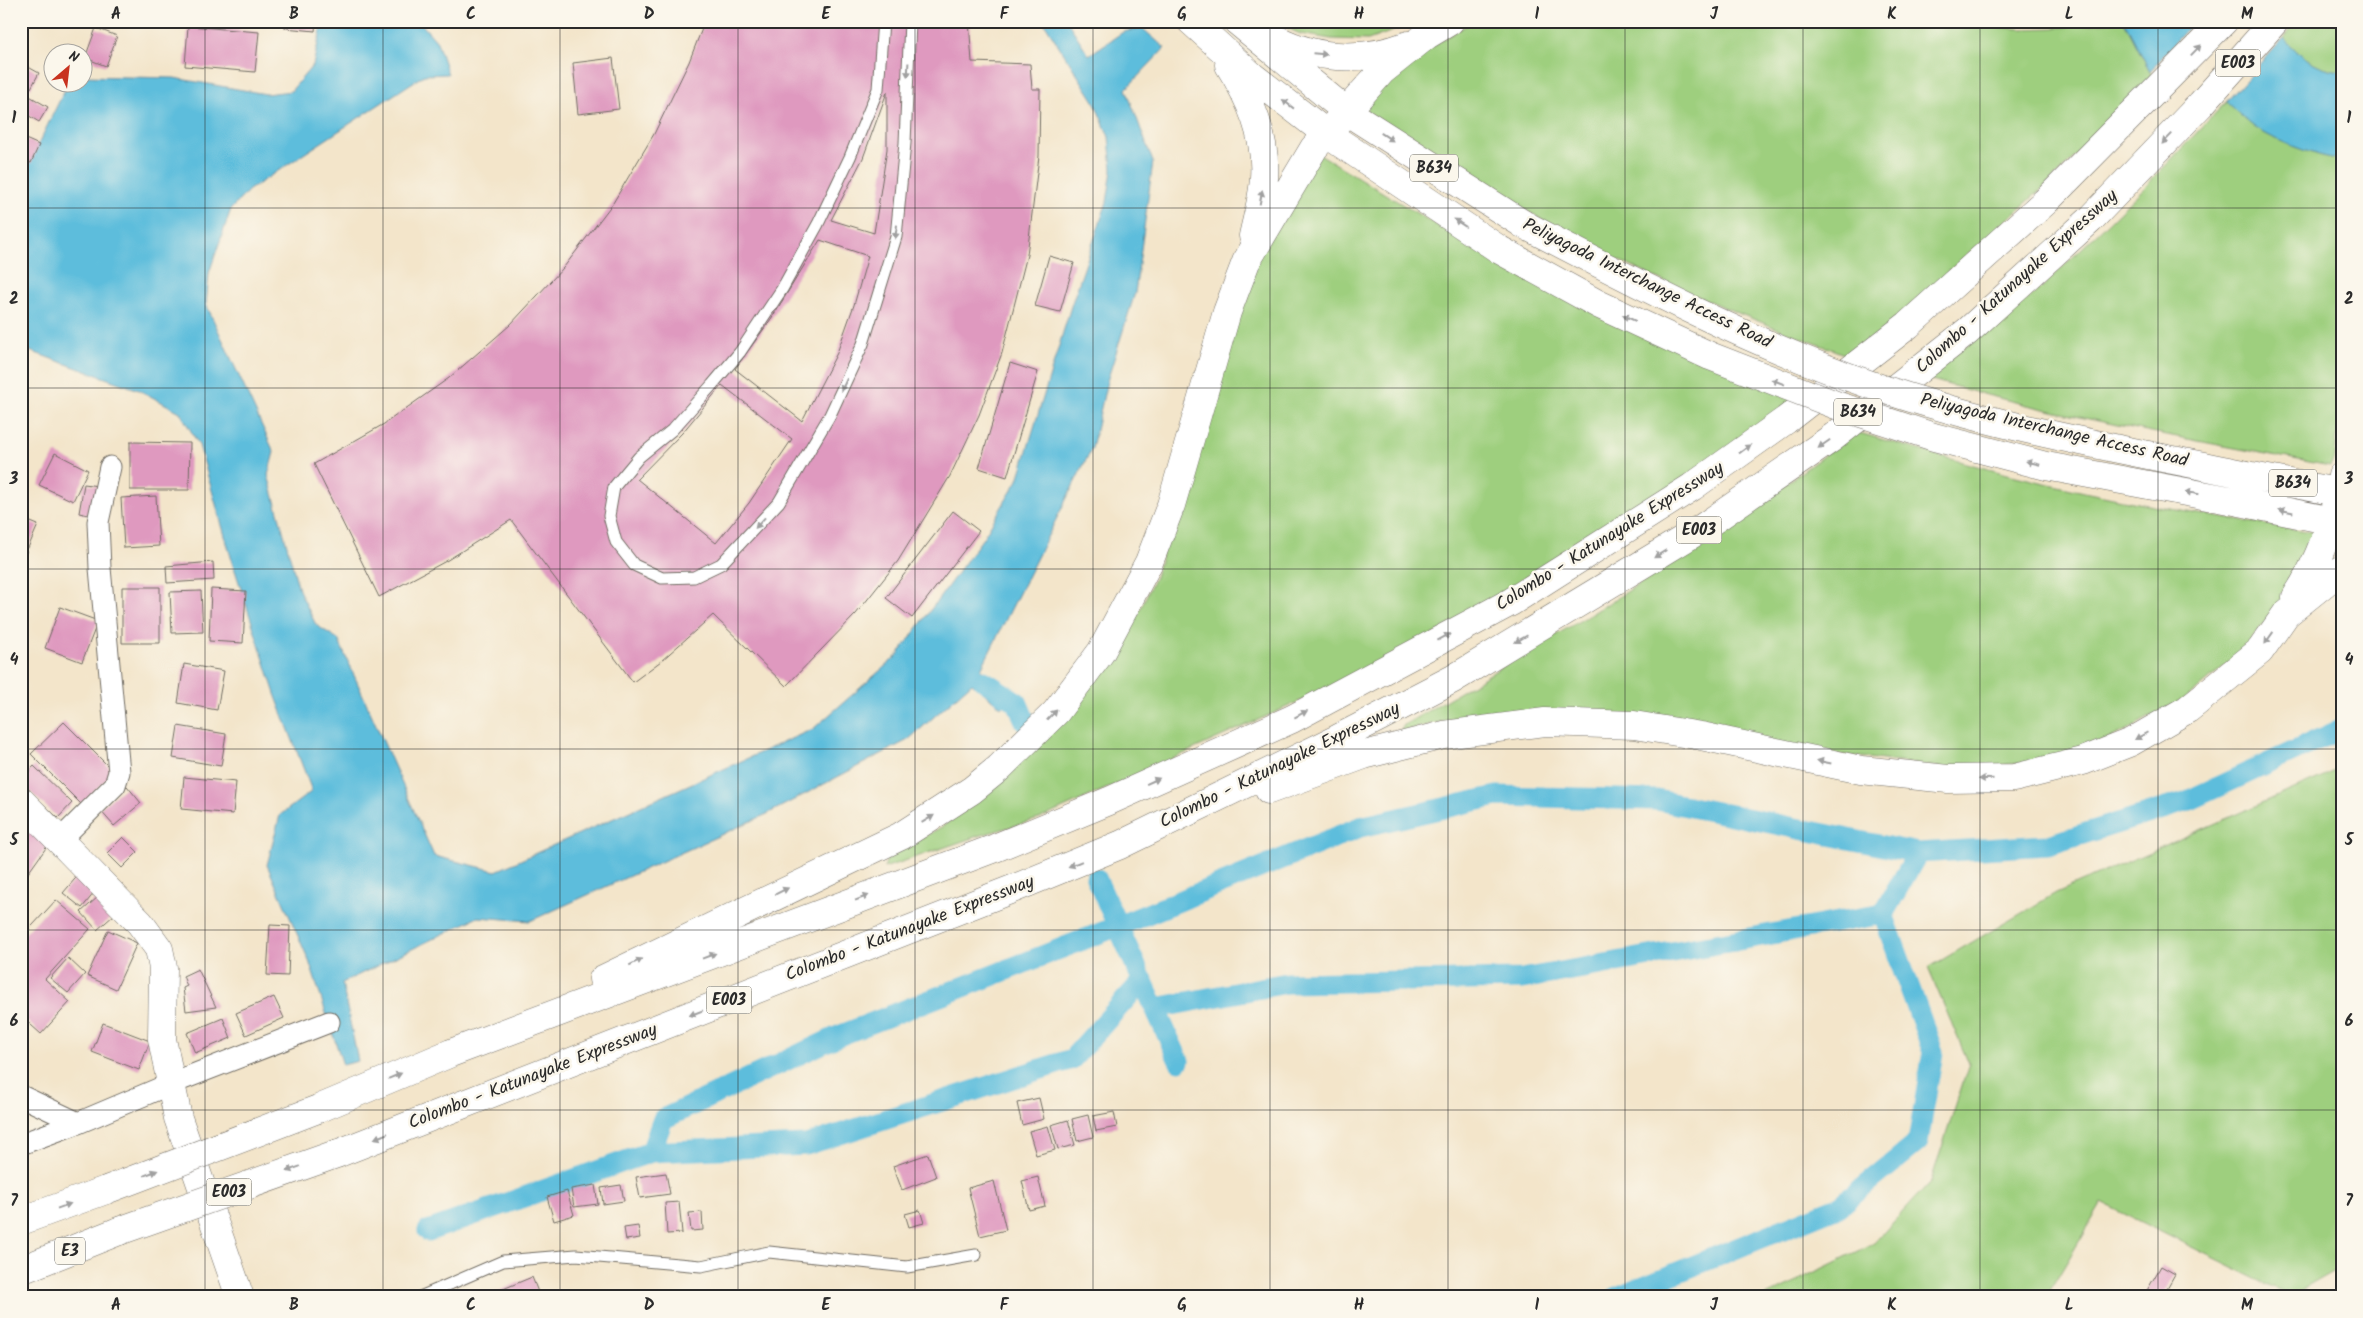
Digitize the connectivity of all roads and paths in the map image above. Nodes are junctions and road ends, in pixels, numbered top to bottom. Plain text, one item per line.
1 (883, 21) edge
2 (910, 21) edge
3 (1191, 21) edge
4 (1237, 21) edge
5 (1244, 21) edge
6 (1450, 21) edge
7 (2224, 21) edge
8 (2275, 21) edge
9 (1427, 35) junction
10 (1218, 46) junction
11 (1346, 111) junction
12 (1327, 134) junction
13 (1246, 262) junction
14 (110, 467) dead end
15 (2341, 487) edge
16 (2336, 522) edge
17 (2342, 569) edge
18 (2286, 614) junction
19 (21, 801) edge
20 (60, 840) junction
21 (1120, 845) junction
22 (329, 1022) dead end
23 (451, 1053) junction
24 (170, 1084) junction
25 (21, 1096) edge
26 (78, 1123) junction
27 (21, 1144) edge
28 (21, 1221) edge
29 (119, 1231) joint
30 (976, 1255) dead end
31 (21, 1270) edge
32 (240, 1297) edge
33 (420, 1297) edge

2 -> 1 lane
3 - 10 main road, Peliyagoda Interchange Access Road / B634
4 - 11 main road, Peliyagoda Interchange Access Road / B634
5 -> 9 main road
6 - 9 main road
23 -> 7 main road, Colombo - Katunayake Expressway / E003
8 -> 21 main road, Colombo - Katunayake Expressway / E003
9 - 11 main road
12 -> 10 main road, Peliyagoda Interchange Access Road / B634
13 -> 10 main road
11 - 12 main road
11 -> 15 main road, Peliyagoda Interchange Access Road / B634, bridge
12 - 13 main road
16 -> 12 main road, Peliyagoda Interchange Access Road / B634, bridge
23 -> 13 main road
14 - 20 street
15 - 16 main road
16 - 18 main road
17 - 18 main road
18 -> 21 main road
19 - 20 main road
20 - 24 main road
21 -> 29 main road, Colombo - Katunayake Expressway / E003, bridge
22 - 24 street
28 -> 23 main road, Colombo - Katunayake Expressway / E003, bridge
24 - 26 street
24 - 32 main road
25 - 26 street
26 - 27 street
29 - 31 main road, E3
30 - 33 lane

